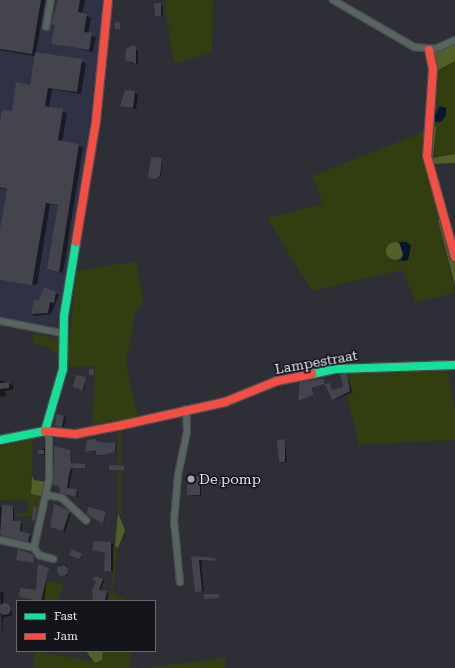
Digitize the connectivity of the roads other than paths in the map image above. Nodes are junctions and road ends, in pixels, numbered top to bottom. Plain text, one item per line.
1 (51, 0) edge
2 (108, 0) edge
3 (333, 0) edge
4 (46, 27) dead end
5 (455, 40) edge
6 (429, 50) junction
7 (455, 257) edge
8 (0, 321) edge
9 (62, 333) junction
10 (455, 365) edge
11 (186, 409) junction
12 (45, 431) junction
13 (0, 440) edge
14 (47, 494) junction
15 (86, 520) dead end
16 (0, 540) edge
17 (34, 548) junction
18 (53, 559) dead end
19 (180, 582) dead end

1 - 4 street
2 - 9 street
3 - 6 street
5 - 6 street
6 - 7 street
8 - 9 street
9 - 12 street
10 - 11 street, Lampestraat
11 - 12 street, Lampestraat
11 - 19 street
12 - 13 street, Lampestraat
12 - 14 street
14 - 15 street
14 - 17 street
16 - 17 street
17 - 18 street

